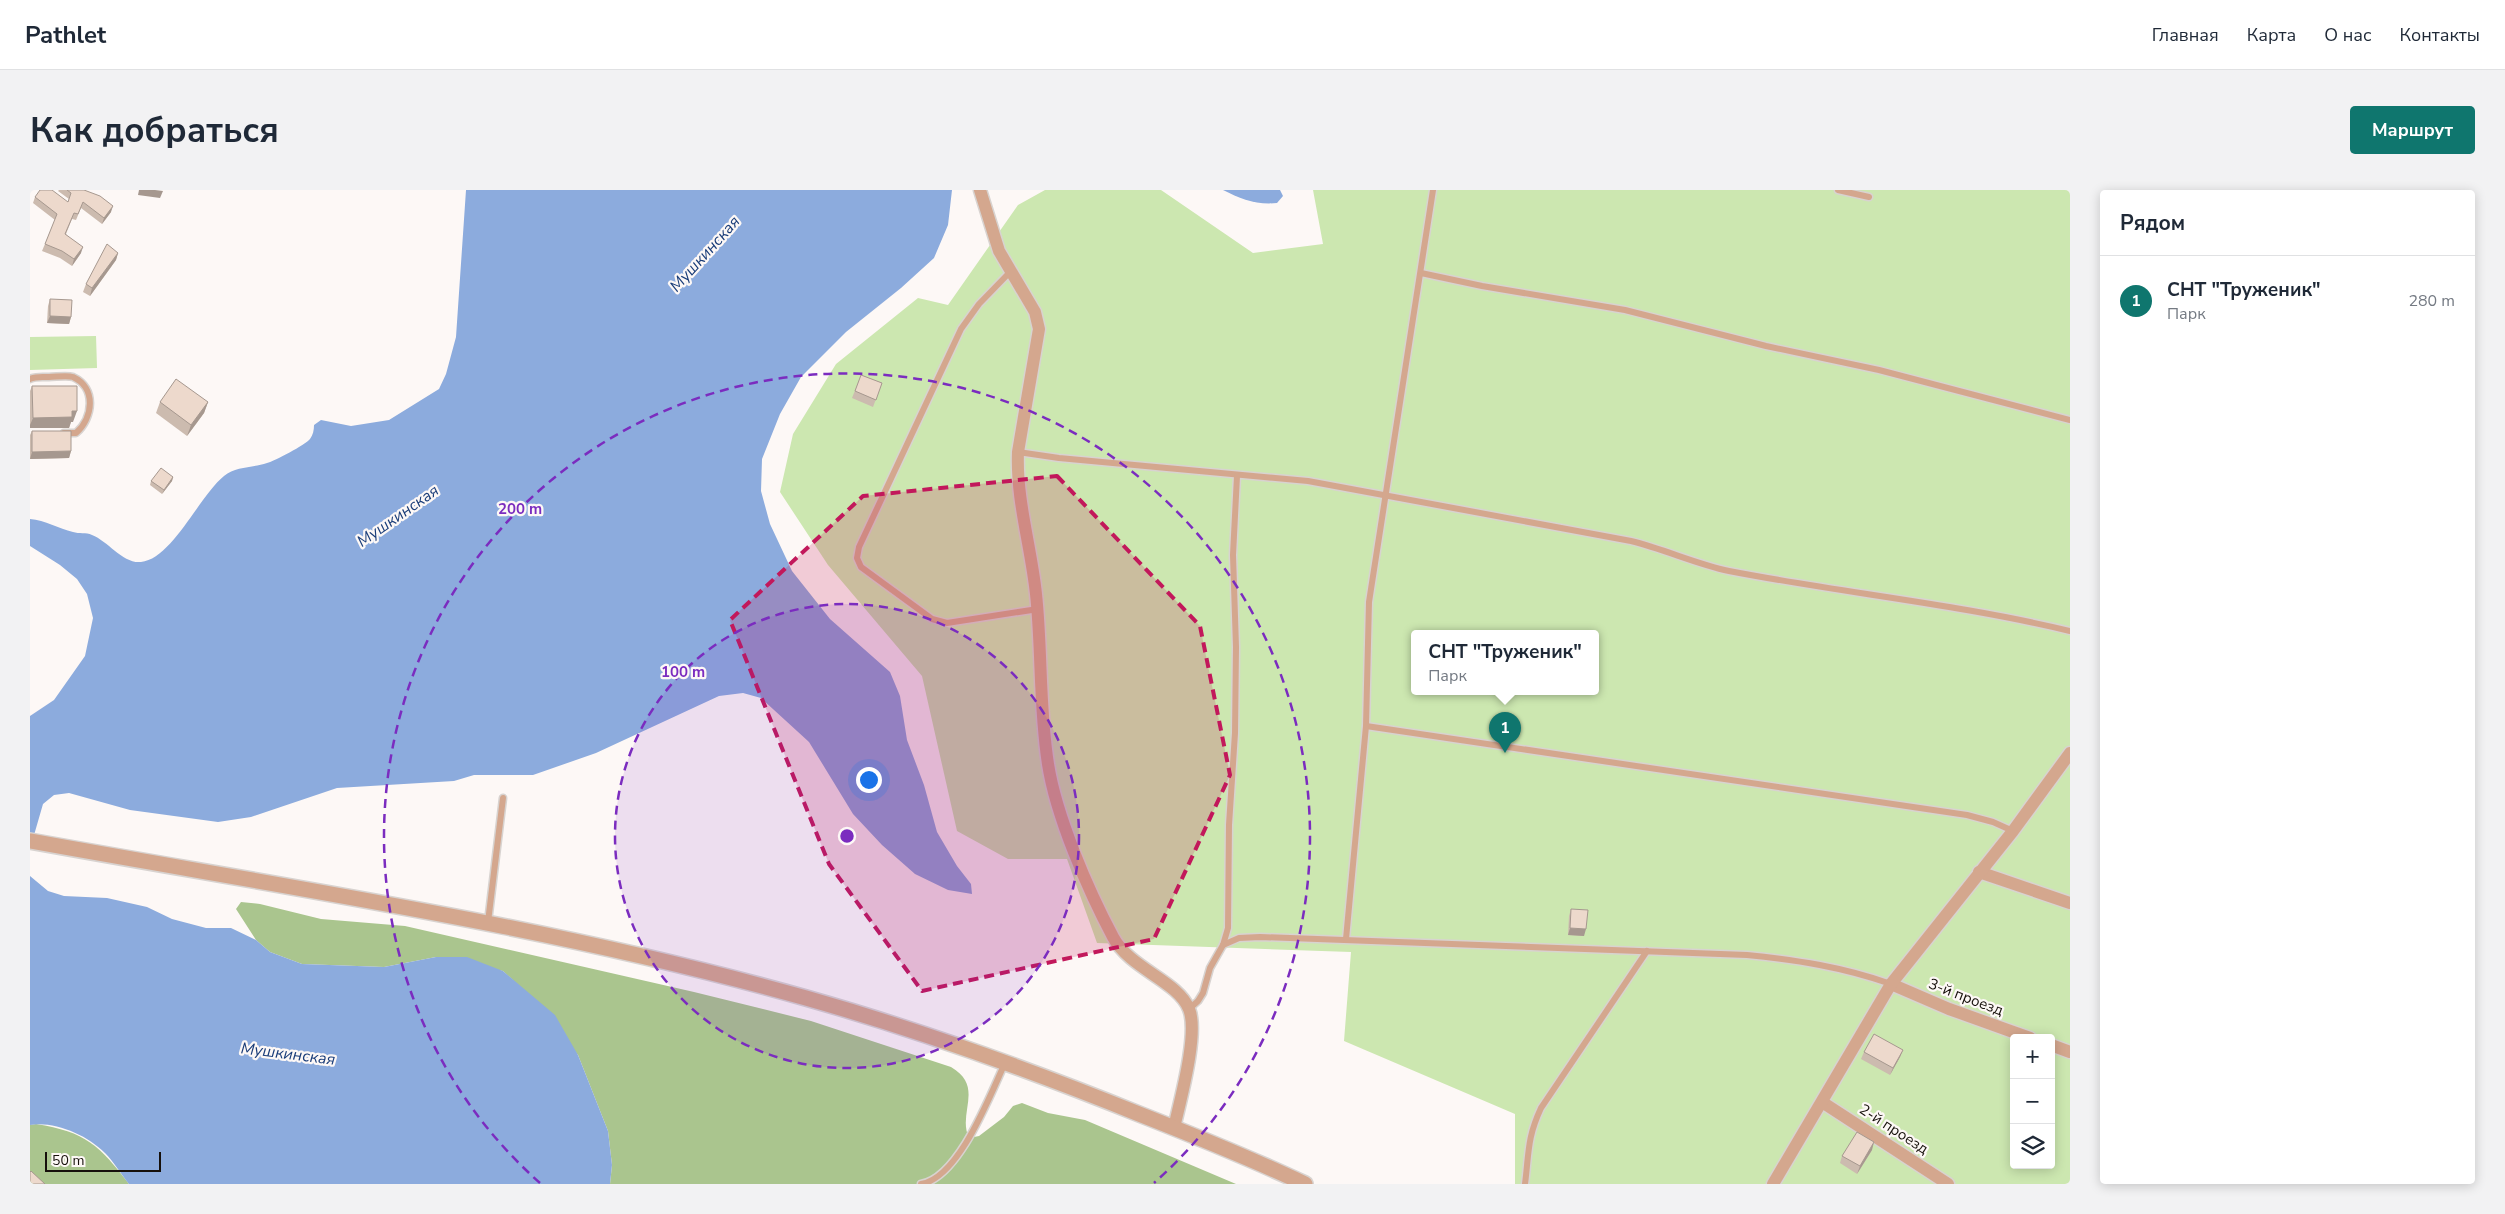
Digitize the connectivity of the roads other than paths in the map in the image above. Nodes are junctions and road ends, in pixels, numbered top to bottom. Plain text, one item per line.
1 (980, 190) edge
2 (1433, 190) edge
3 (1838, 190) edge
4 (1868, 197) dead end
5 (1011, 271) junction
6 (1421, 273) junction
7 (30, 379) edge
8 (2070, 420) edge
9 (58, 433) edge
10 (1018, 452) junction
11 (1237, 476) junction
12 (1385, 496) junction
13 (1038, 609) junction
14 (2070, 631) edge
15 (1366, 726) junction
16 (2070, 753) edge
17 (503, 798) dead end
18 (2013, 830) junction
19 (30, 841) edge
20 (1979, 872) junction
21 (2070, 904) edge
22 (488, 924) junction
23 (1346, 939) junction
24 (1223, 945) junction
25 (1647, 951) junction
26 (1891, 984) junction
27 (1189, 1009) junction
28 (2019, 1034) edge
29 (2055, 1046) edge
30 (2070, 1052) edge
31 (1006, 1062) junction
32 (1822, 1102) junction
33 (1174, 1128) junction
34 (921, 1184) edge
35 (1304, 1184) edge
36 (1526, 1184) edge
37 (1773, 1184) edge
38 (1948, 1184) edge

1 - 5 street
2 - 6 lane
3 - 4 lane
5 - 10 street
5 - 13 lane
6 - 8 lane
6 - 12 lane
7 - 9 lane
10 - 11 lane
10 - 13 street
11 - 12 lane
11 - 24 lane
12 - 14 lane
12 - 15 lane
13 - 27 street
15 - 18 lane
15 - 23 lane
16 - 18 street
17 - 22 lane
18 - 20 street
19 - 22 street
20 - 21 street
20 - 26 street
22 - 31 street
23 - 24 lane
23 - 25 lane
24 - 27 lane
25 - 26 lane
25 - 36 lane
26 - 28 street, 3-й проезд
26 - 32 street
27 - 33 street
29 - 30 street
31 - 33 street
31 - 34 lane
32 - 37 street
32 - 38 street, 2-й проезд
33 - 35 street

